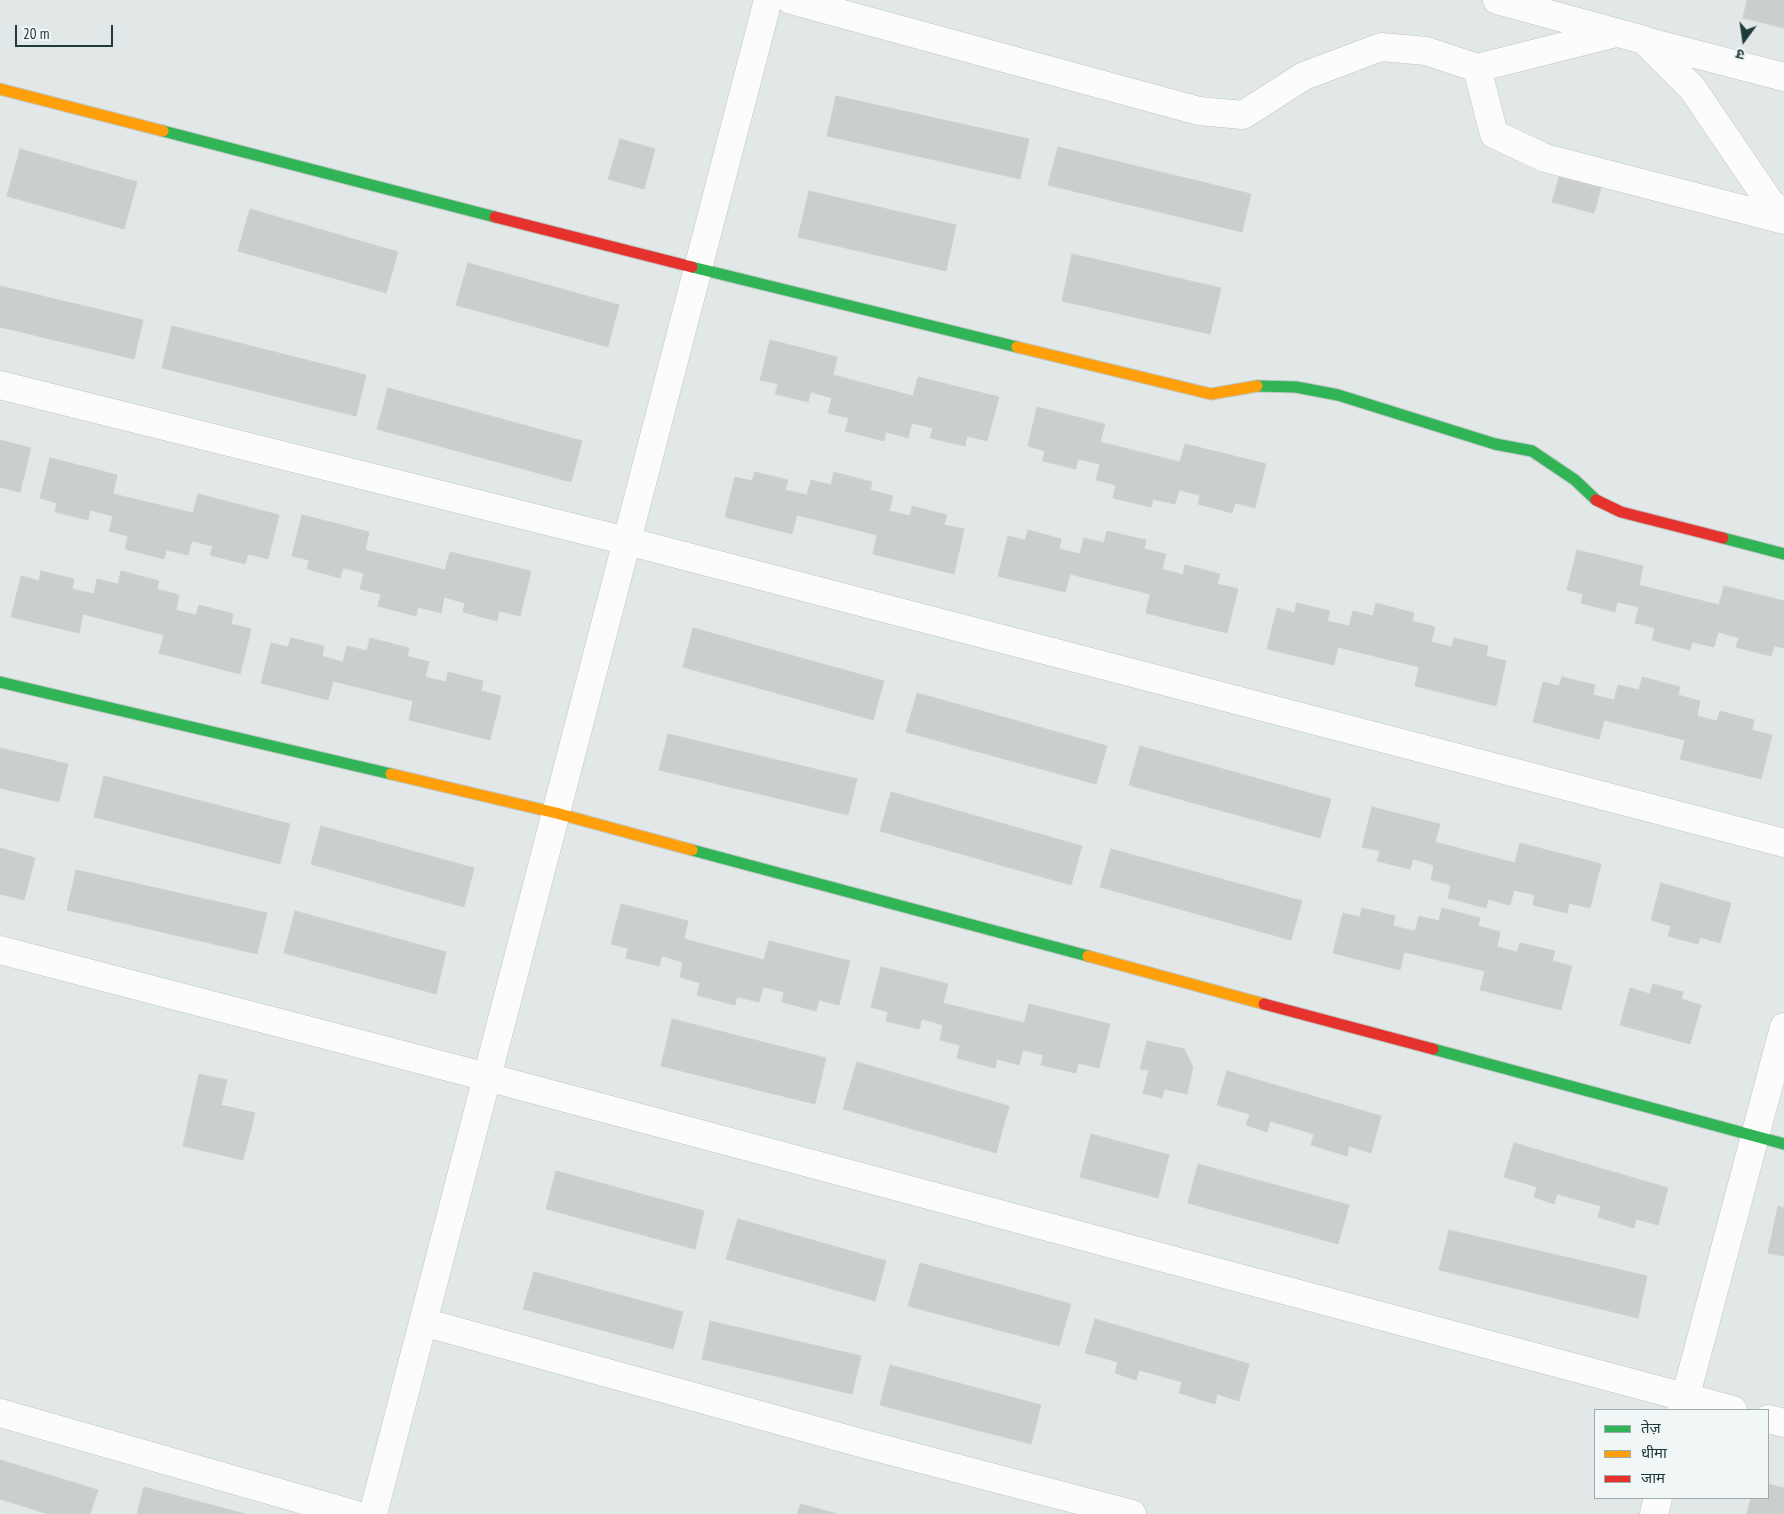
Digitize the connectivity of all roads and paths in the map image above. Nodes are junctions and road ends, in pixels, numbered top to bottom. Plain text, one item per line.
1 (768, 0) edge
2 (791, 0) edge
3 (1497, 0) edge
4 (1616, 33) junction
5 (1644, 40) junction
6 (1477, 68) junction
7 (1784, 77) edge
8 (0, 90) edge
9 (1784, 212) edge
10 (1784, 220) edge
11 (698, 269) junction
12 (0, 385) edge
13 (627, 541) junction
14 (1784, 554) edge
15 (0, 682) edge
16 (556, 813) junction
17 (1784, 843) edge
18 (0, 950) edge
19 (1784, 1027) edge
20 (487, 1077) junction
21 (1755, 1137) junction
22 (1784, 1144) edge
23 (423, 1322) junction
24 (1683, 1404) edge
25 (1725, 1409) edge
26 (0, 1413) edge
27 (1769, 1419) edge
28 (1784, 1423) edge
29 (1658, 1499) edge
30 (353, 1514) edge
31 (373, 1514) edge
32 (1132, 1514) edge
33 (1654, 1514) edge

1 - 11 street
2 - 6 street
3 - 4 street
4 - 5 street
4 - 6 street
5 - 7 street
5 - 9 street
6 - 10 street
8 - 11 street
11 - 13 street
11 - 14 street
12 - 13 street
13 - 16 street
13 - 17 street
15 - 16 street
16 - 20 street
16 - 21 street
18 - 20 street
19 - 21 street
20 - 23 street
20 - 24 street
21 - 22 street
21 - 24 street
23 - 31 street
23 - 32 street
24 - 25 street
26 - 30 street
27 - 28 street
29 - 33 street

